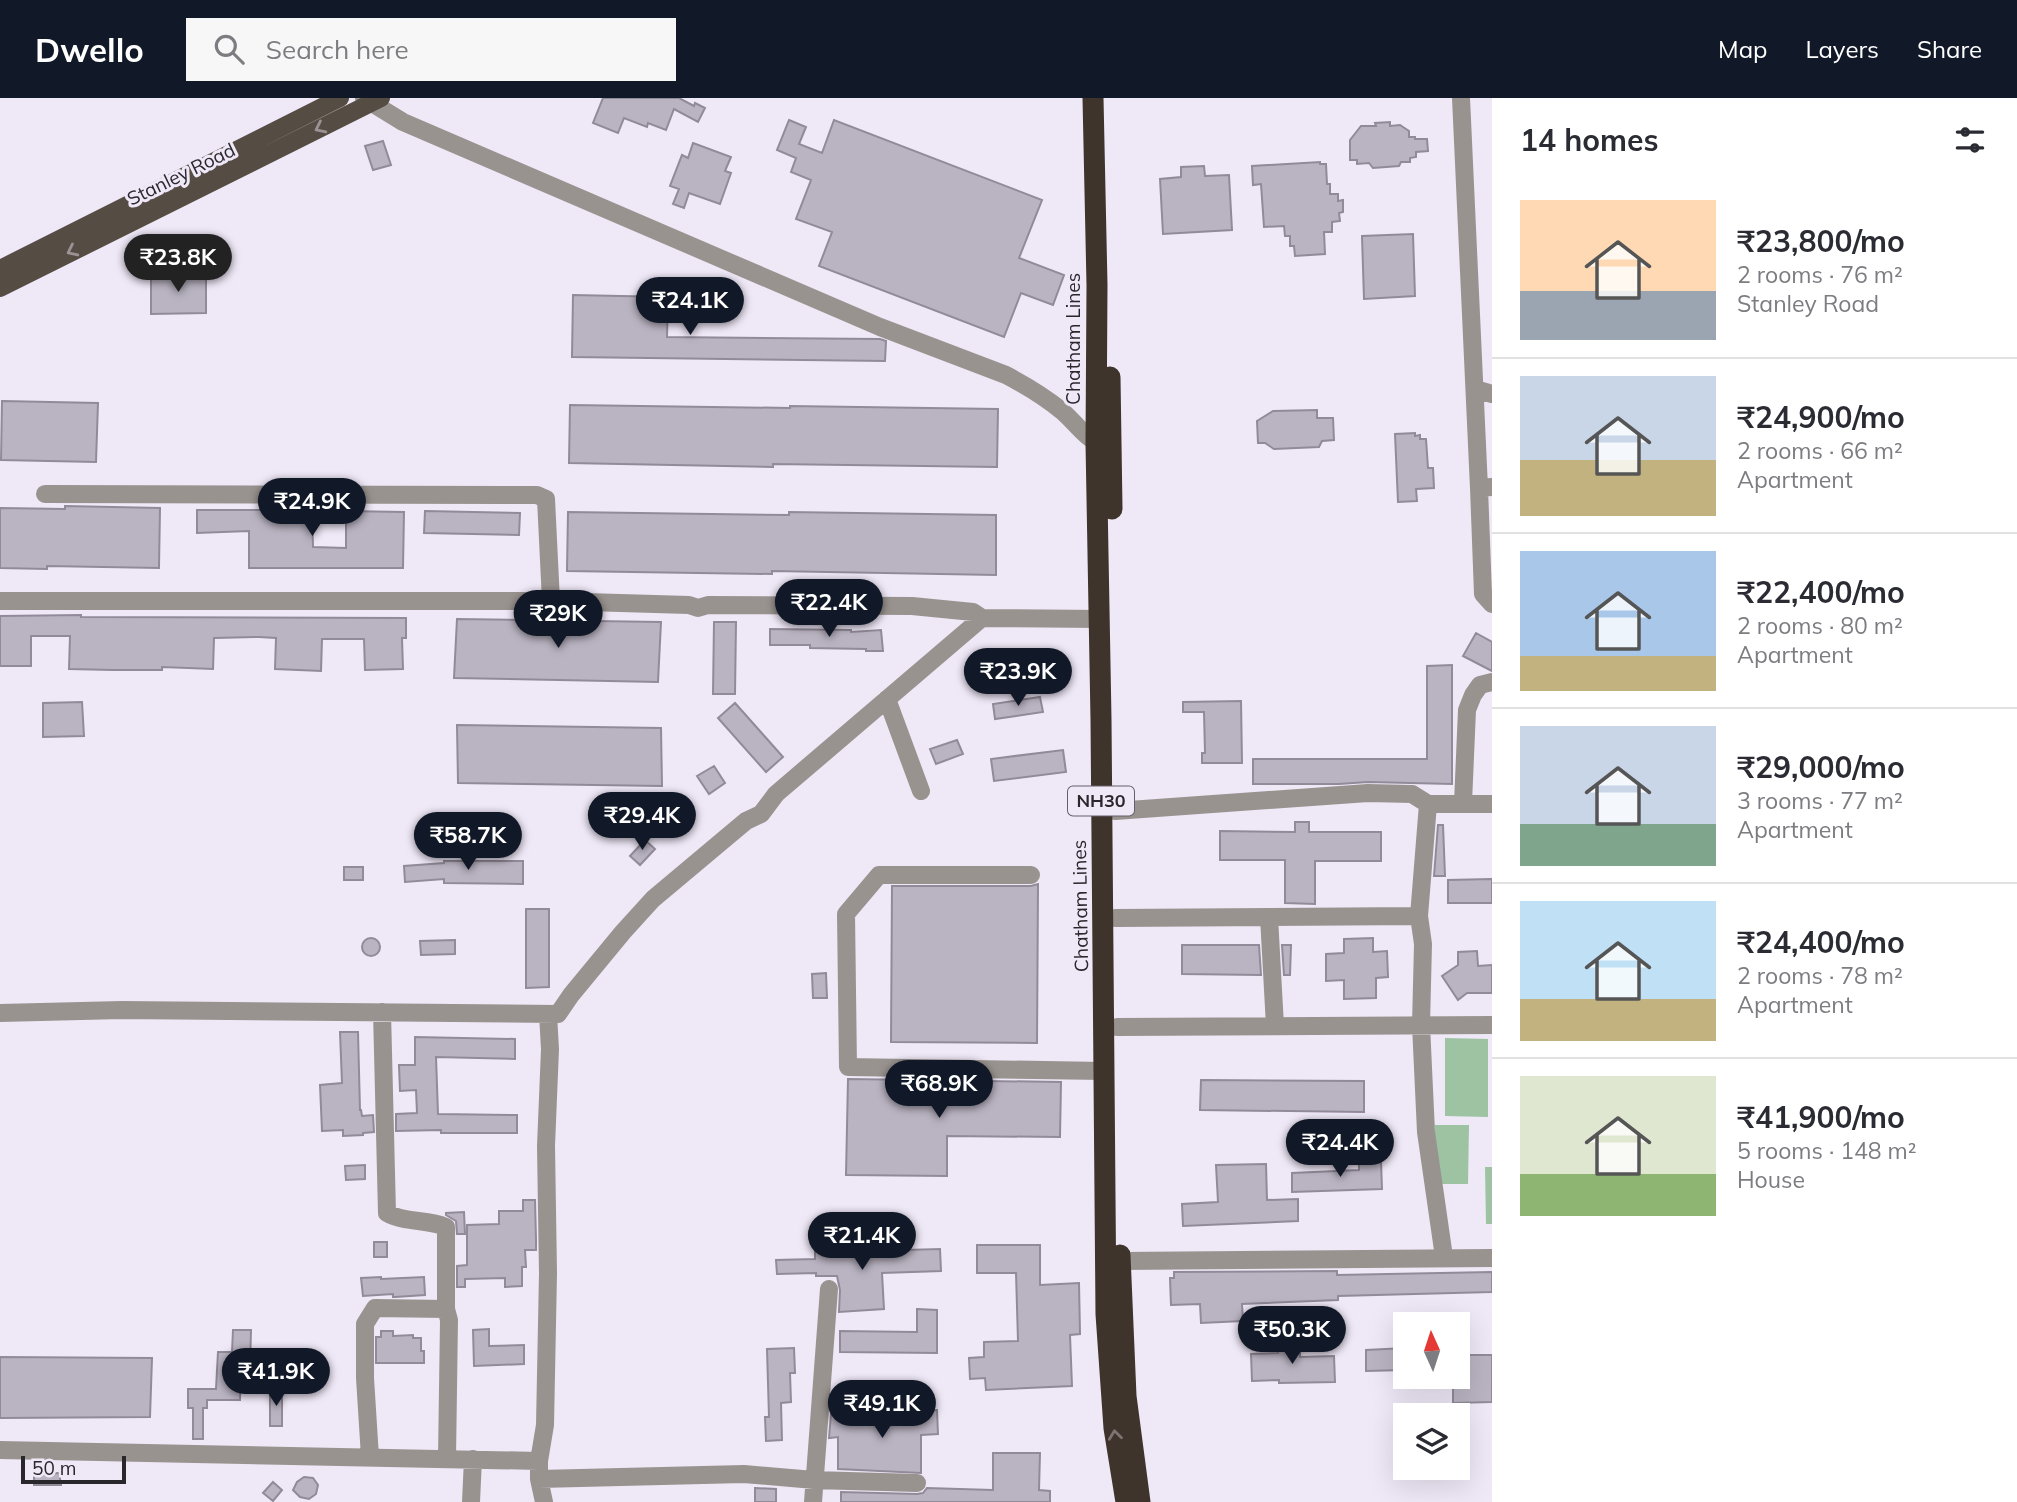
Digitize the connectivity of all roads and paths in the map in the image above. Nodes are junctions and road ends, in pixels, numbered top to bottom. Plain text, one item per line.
1 (340, 98) edge
2 (1093, 98) edge
3 (1104, 98) edge
4 (1461, 98) edge
5 (372, 100) edge
6 (0, 270) edge
7 (0, 288) edge
8 (1483, 392) edge
9 (1104, 446) junction
10 (1486, 488) edge
11 (45, 494) dead end
12 (0, 601) edge
13 (551, 601) junction
14 (1492, 604) edge
15 (982, 618) junction
16 (1100, 619) junction
17 (1492, 682) edge
18 (887, 699) junction
19 (921, 791) dead end
20 (1463, 803) junction
21 (1428, 804) junction
22 (1492, 804) edge
23 (1115, 811) junction
24 (1031, 875) dead end
25 (1419, 916) junction
26 (1269, 917) junction
27 (1115, 918) junction
28 (382, 1012) junction
29 (0, 1013) edge
30 (548, 1014) junction
31 (1492, 1024) edge
32 (1421, 1025) junction
33 (1275, 1026) junction
34 (1116, 1027) junction
35 (1104, 1071) junction
36 (1444, 1257) junction
37 (1492, 1258) edge
38 (1120, 1261) junction
39 (829, 1289) dead end
40 (446, 1309) junction
41 (0, 1450) edge
42 (370, 1457) junction
43 (447, 1458) junction
44 (473, 1459) junction
45 (539, 1461) junction
46 (539, 1479) junction
47 (814, 1480) junction
48 (917, 1483) dead end
49 (471, 1502) edge
50 (544, 1502) edge
51 (813, 1502) edge
52 (1126, 1502) edge
53 (1140, 1502) edge

1 - 6 main road, Stanley Road
2 - 9 highway, Chatham Lines / NH30
3 - 9 highway, Chatham Lines / NH30
4 - 8 street
5 -> 7 main road, Stanley Road
5 - 9 street
8 - 10 street
9 - 16 highway, Chatham Lines / NH30
9 - 23 highway, Chatham Lines / NH30
10 - 14 street
11 - 13 street
12 - 13 street
13 - 15 street
15 - 16 street
15 - 18 street
16 - 35 highway, Chatham Lines / NH30
17 - 20 street
18 - 19 street
18 - 30 street
20 - 21 street
20 - 22 street
21 - 23 street
21 - 25 street
23 - 27 highway, Chatham Lines / NH30
24 - 35 street
25 - 26 street
25 - 32 street
26 - 27 street
26 - 33 street
27 - 34 highway, Chatham Lines / NH30
28 - 29 street
28 - 30 street
28 - 40 street
30 - 45 street
31 - 32 street
32 - 33 street
32 - 36 street
33 - 34 street
34 - 38 highway, Chatham Lines / NH30
52 -> 35 highway, Chatham Lines / NH30
36 - 37 street
36 - 38 street
38 - 53 highway, Chatham Lines / NH30
39 - 47 street
40 - 42 street
40 - 43 street
41 - 42 street
42 - 43 street
43 - 44 street
44 - 45 street
44 - 49 street
45 - 46 street
46 - 47 street
46 - 50 street
47 - 48 street
47 - 51 street

